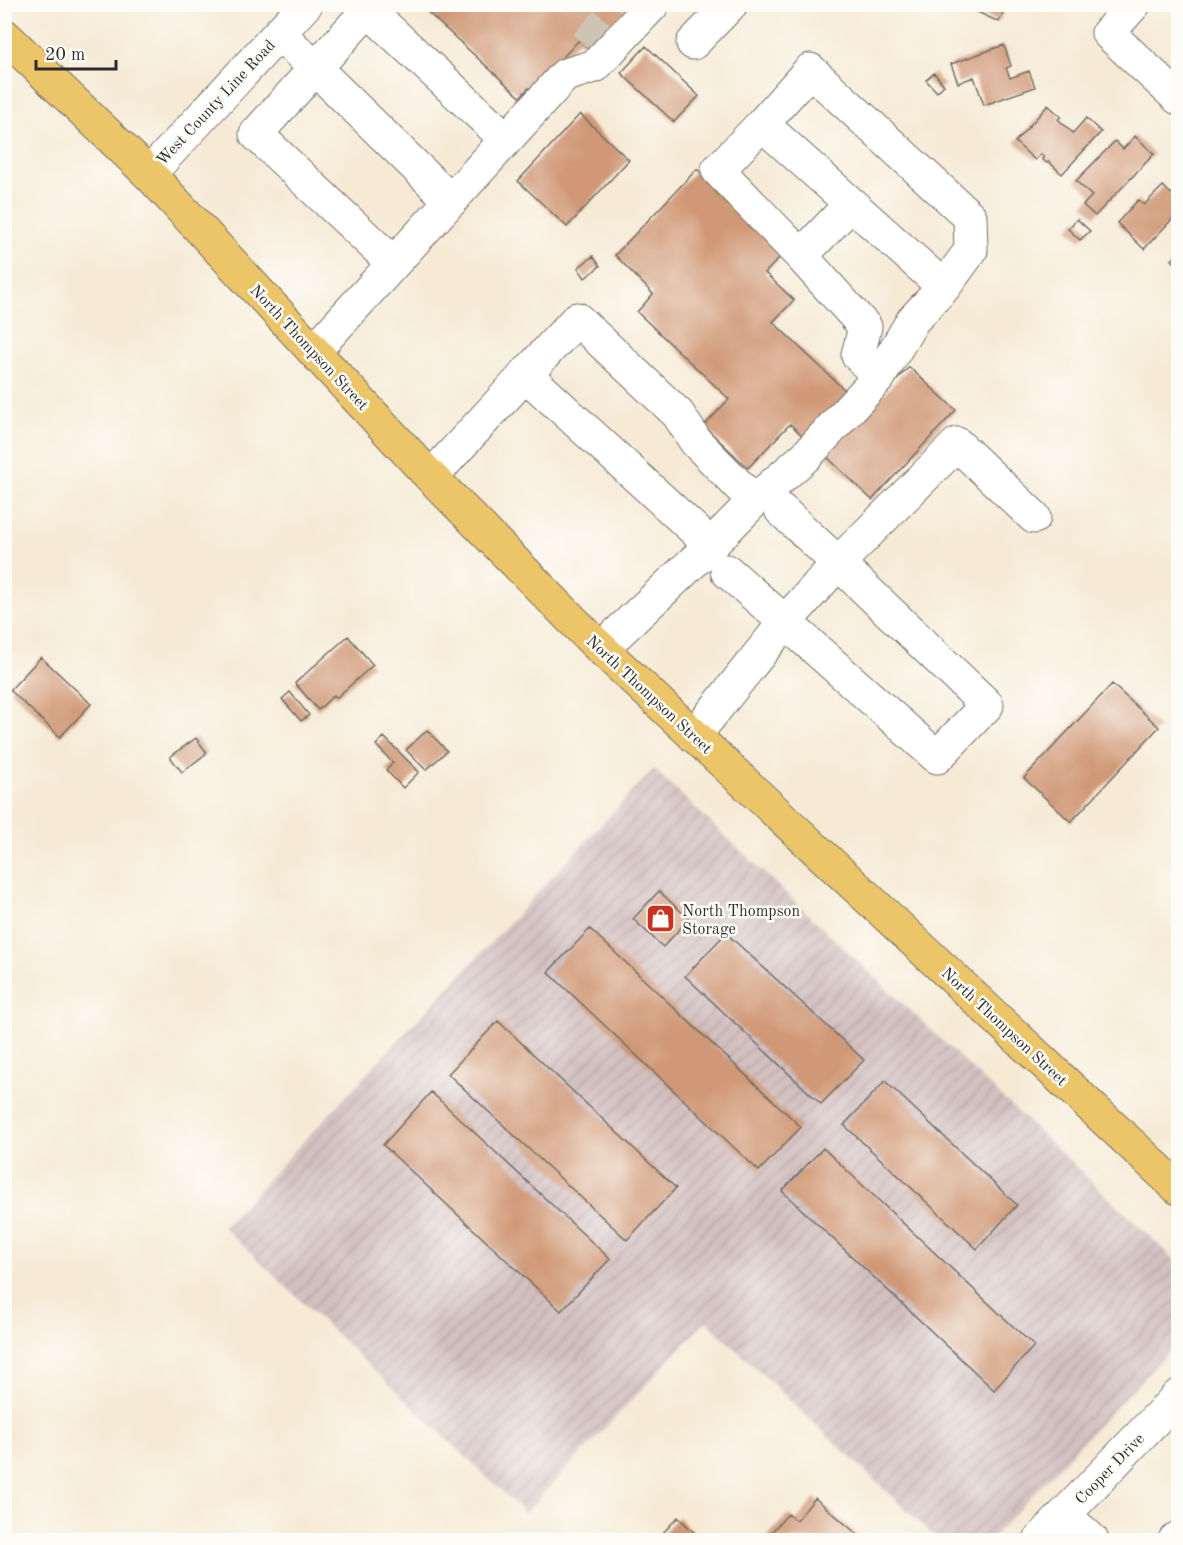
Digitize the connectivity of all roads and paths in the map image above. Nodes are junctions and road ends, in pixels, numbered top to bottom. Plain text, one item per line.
1 (306, 4) edge
2 (653, 4) edge
3 (731, 4) edge
4 (1134, 4) edge
5 (279, 33) junction
6 (4, 35) edge
7 (693, 43) dead end
8 (585, 46) tunnel mouth
9 (314, 69) junction
10 (565, 75) junction
11 (1179, 98) edge
12 (762, 124) junction
13 (506, 139) junction
14 (149, 174) junction
15 (451, 201) junction
16 (851, 204) junction
17 (801, 256) junction
18 (393, 263) junction
19 (944, 287) junction
20 (314, 351) junction
21 (525, 374) junction
22 (879, 377) junction
23 (431, 477) junction
24 (768, 506) junction
25 (1034, 517) dead end
26 (719, 558) junction
27 (838, 563) junction
28 (785, 622) junction
29 (601, 649) junction
30 (694, 736) junction
31 (1179, 1188) edge
32 (1179, 1396) edge
33 (1064, 1515) junction
34 (1040, 1540) edge
35 (1092, 1540) edge

1 - 5 street, West County Line Road
2 - 10 street
3 - 7 street
4 - 11 street
5 - 9 street
5 - 14 street, West County Line Road
6 - 14 main road, North Thompson Street
8 - 10 street
9 - 13 street
9 - 15 street
9 - 18 street
10 - 13 street
12 - 16 street
12 - 17 street
12 - 19 street
13 - 15 street
14 - 20 main road, North Thompson Street
15 - 18 street
16 - 17 street
16 - 19 street
17 - 22 street
18 - 20 street
19 - 22 street
20 - 23 main road, North Thompson Street
21 - 23 street
21 - 24 street
21 - 26 street
22 - 24 street
23 - 29 main road, North Thompson Street
24 - 26 street
24 - 27 street
25 - 27 street
26 - 28 street
26 - 29 street
27 - 28 street
27 - 28 street
28 - 30 street
29 - 30 main road, North Thompson Street
30 - 31 main road, North Thompson Street
32 - 33 street, Cooper Drive
33 - 34 street, Cooper Drive
33 - 35 street

